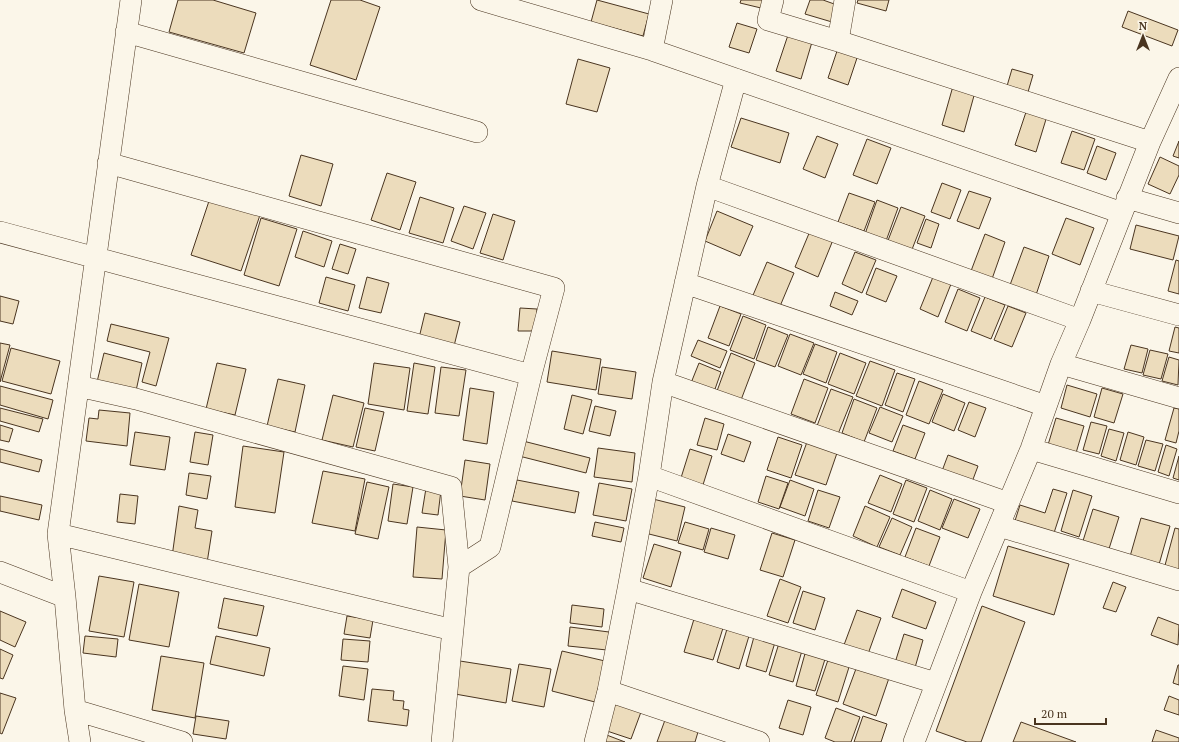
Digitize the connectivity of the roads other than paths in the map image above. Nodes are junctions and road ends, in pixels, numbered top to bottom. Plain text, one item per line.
1 (131, 0) edge
2 (481, 0) edge
3 (662, 0) edge
4 (773, 0) edge
5 (845, 0) edge
6 (512, 5) edge
7 (126, 32) junction
8 (838, 41) junction
9 (652, 50) junction
10 (1179, 78) edge
11 (736, 79) junction
12 (477, 132) dead end
13 (1150, 142) junction
14 (108, 163) junction
15 (707, 186) junction
16 (1124, 206) junction
17 (1179, 213) edge
18 (0, 232) edge
19 (95, 257) junction
20 (685, 283) junction
21 (1091, 291) junction
22 (1179, 315) edge
23 (1080, 320) junction
24 (1061, 364) junction
25 (531, 375) junction
26 (663, 382) junction
27 (78, 386) junction
28 (1179, 398) edge
29 (1046, 406) junction
30 (1031, 449) junction
31 (649, 476) junction
32 (1179, 493) edge
33 (1008, 503) junction
34 (999, 526) junction
35 (58, 534) junction
36 (459, 567) junction
37 (0, 572) edge
38 (1179, 580) edge
39 (628, 589) junction
40 (971, 592) junction
41 (66, 597) junction
42 (453, 630) junction
43 (936, 683) junction
44 (608, 691) junction
45 (75, 710) junction
46 (80, 742) edge
47 (182, 742) edge
48 (442, 742) edge
49 (595, 742) edge
50 (759, 742) edge
51 (914, 742) edge

1 - 7 street
2 - 6 street
3 - 9 street
4 - 8 street
5 - 8 street
6 - 9 street
7 - 12 street
7 - 14 street
8 - 13 street
9 - 11 street
10 - 13 street
11 - 15 street
11 - 16 street
13 - 16 street
14 - 19 street
14 - 25 street
15 - 20 street
15 - 23 street
16 - 17 street
16 - 21 street
18 - 19 street
19 - 25 street
19 - 27 street
20 - 26 street
20 - 29 street
21 - 22 street
21 - 23 street
23 - 24 street
24 - 28 street
24 - 29 street
25 - 36 street
26 - 31 street
26 - 33 street
27 - 35 street
27 - 36 street
29 - 30 street
30 - 32 street
30 - 33 street
31 - 39 street
31 - 40 street
33 - 34 street
34 - 38 street
34 - 40 street
35 - 41 street
35 - 42 street
36 - 42 street
37 - 41 street
39 - 43 street
39 - 44 street
40 - 43 street
41 - 45 street
42 - 48 street
43 - 51 street
44 - 49 street
44 - 50 street
45 - 46 street
45 - 47 street

